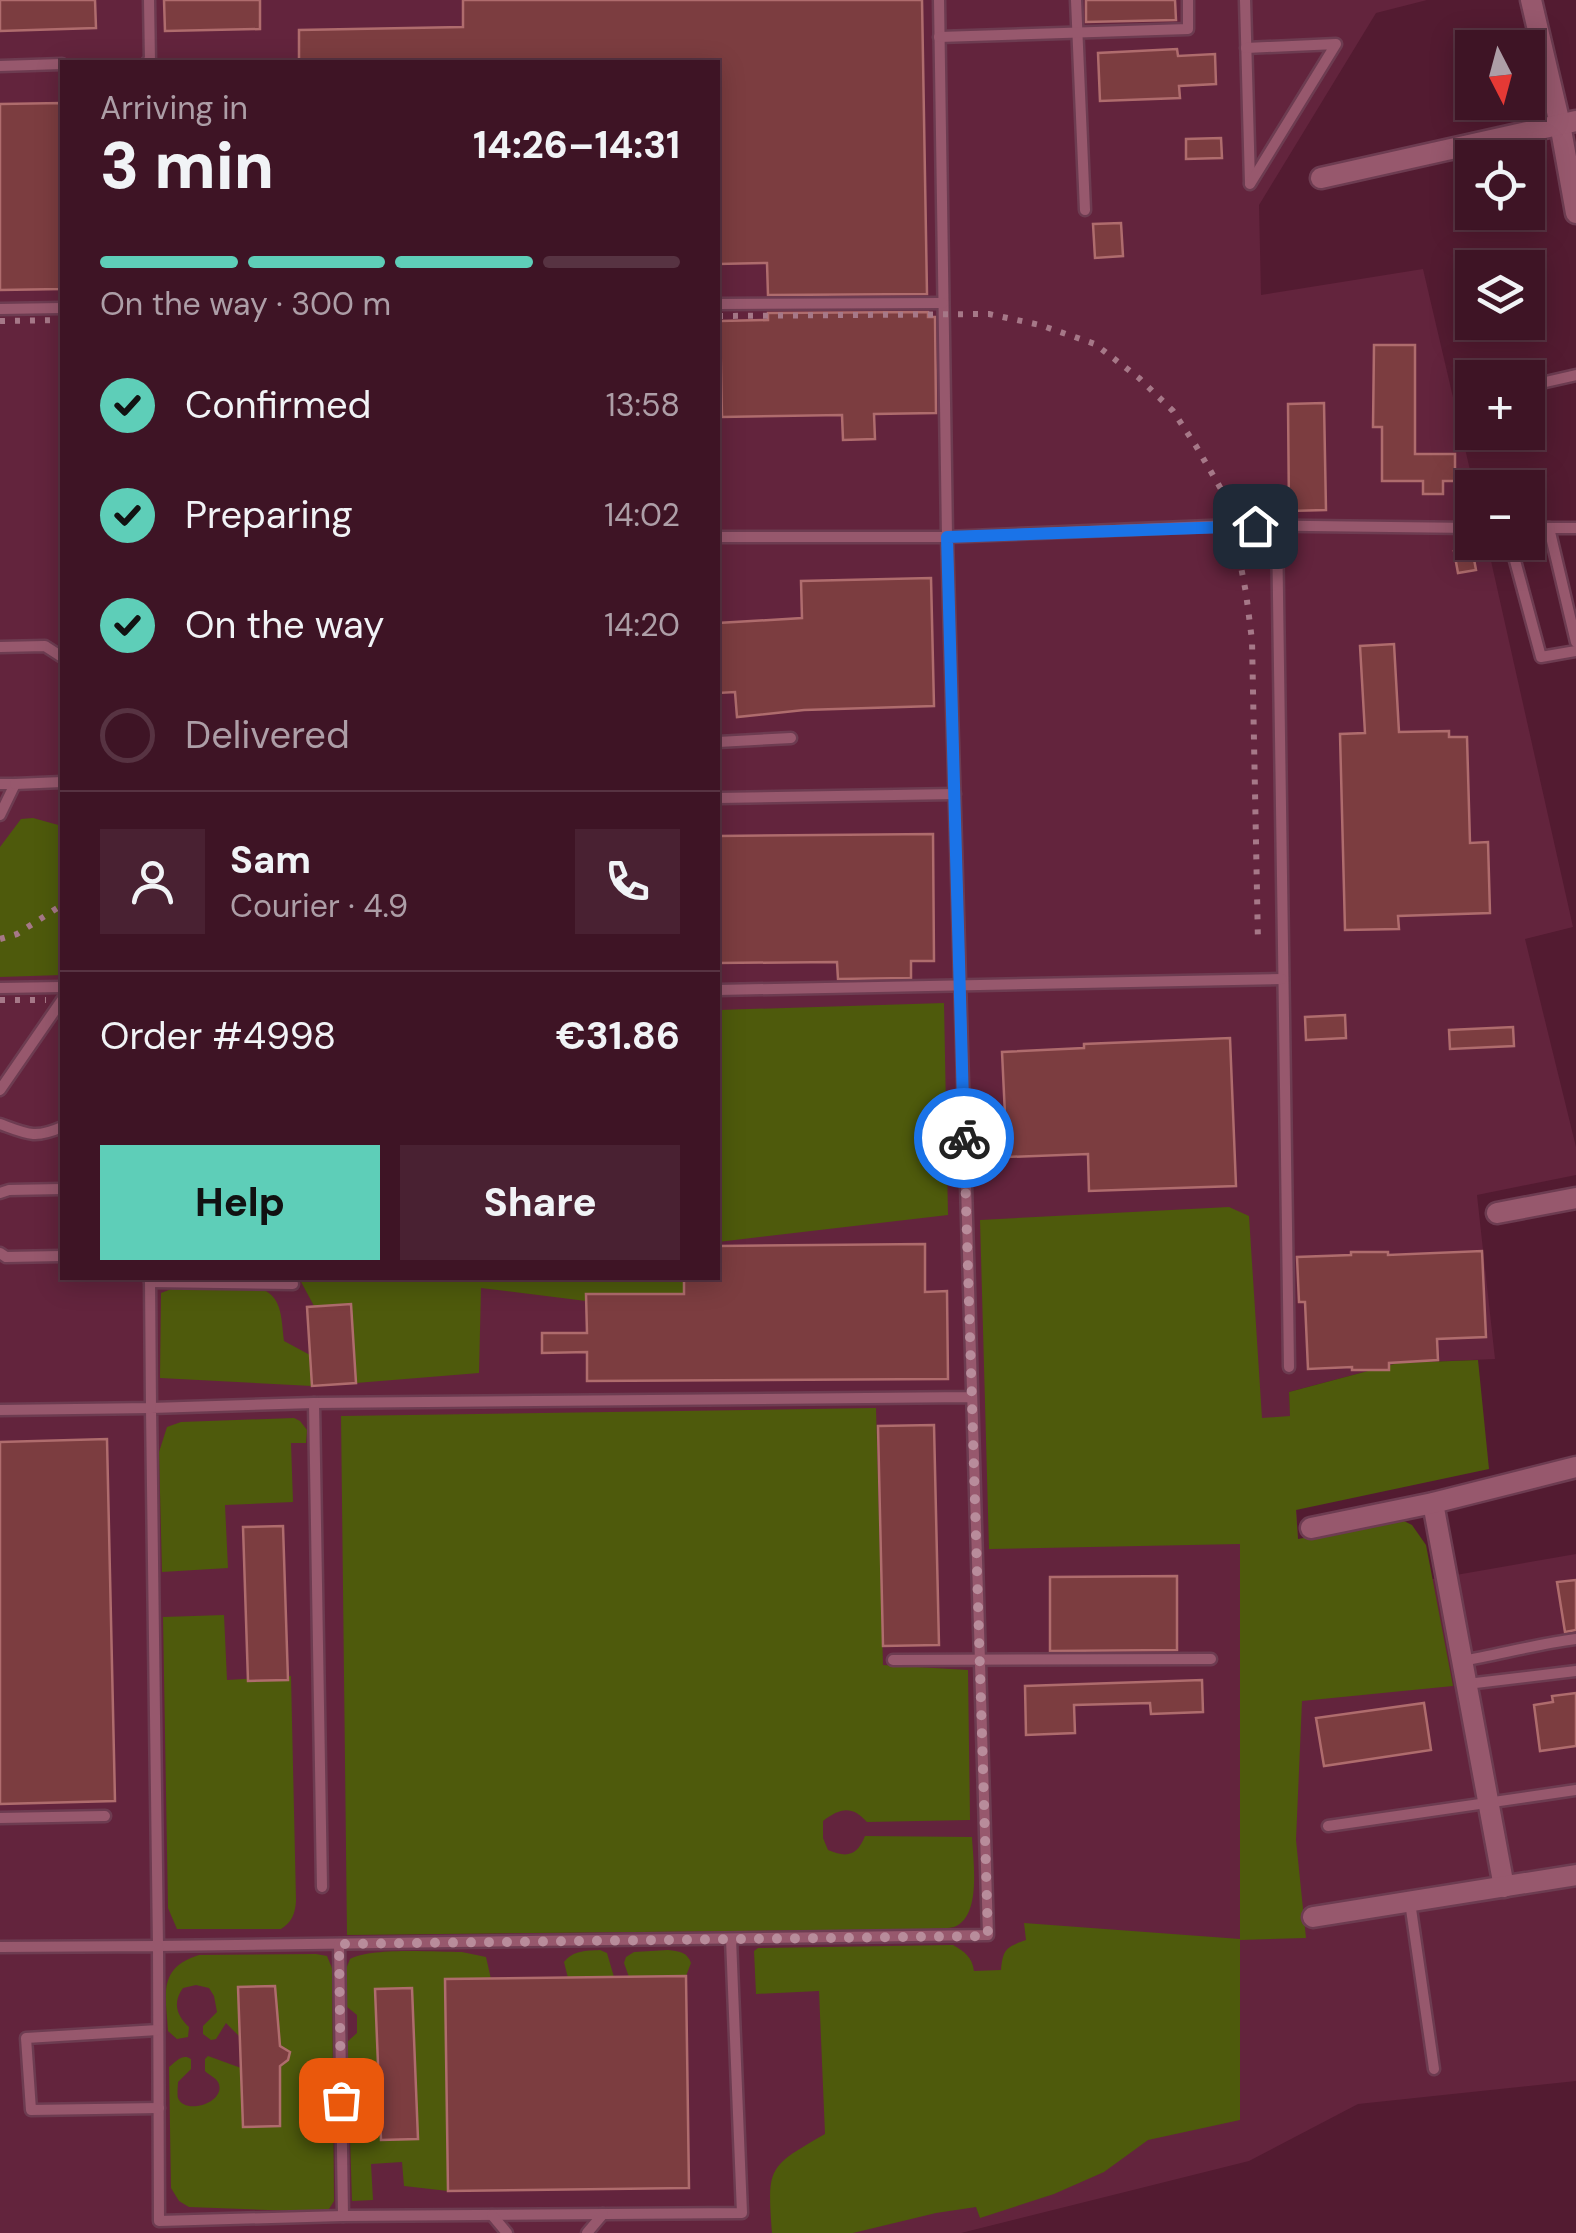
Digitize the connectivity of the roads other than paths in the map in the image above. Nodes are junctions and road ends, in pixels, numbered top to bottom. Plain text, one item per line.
1 (149, 0) edge
2 (939, 0) edge
3 (1076, 0) edge
4 (1188, 0) edge
5 (1245, 0) edge
6 (1532, 0) edge
7 (1077, 33) junction
8 (940, 37) junction
9 (1246, 48) junction
10 (150, 60) edge
11 (60, 64) edge
12 (0, 66) edge
13 (1568, 122) edge
14 (1321, 178) dead end
15 (1084, 210) dead end
16 (1576, 212) edge
17 (943, 303) junction
18 (720, 304) edge
19 (60, 308) edge
20 (0, 309) edge
21 (1576, 375) edge
22 (1545, 382) edge
23 (1277, 526) junction
24 (1455, 528) edge
25 (1545, 528) edge
26 (1549, 528) junction
27 (1576, 528) edge
28 (720, 537) edge
29 (947, 537) junction
30 (1515, 560) edge
31 (1576, 642) edge
32 (0, 647) edge
33 (1576, 651) edge
34 (60, 656) edge
35 (791, 738) dead end
36 (720, 742) edge
37 (60, 782) edge
38 (0, 784) edge
39 (15, 784) junction
40 (954, 794) junction
41 (720, 798) edge
42 (0, 815) edge
43 (1282, 978) junction
44 (960, 984) junction
45 (60, 987) edge
46 (0, 988) edge
47 (720, 990) edge
48 (60, 1003) edge
49 (0, 1090) edge
50 (0, 1124) edge
51 (60, 1128) edge
52 (60, 1189) edge
53 (0, 1193) edge
54 (1576, 1198) edge
55 (1497, 1213) dead end
56 (0, 1253) edge
57 (60, 1256) edge
58 (150, 1280) edge
59 (293, 1284) dead end
60 (1290, 1367) dead end
61 (971, 1396) junction
62 (314, 1403) junction
63 (151, 1408) junction
64 (0, 1410) edge
65 (1576, 1467) edge
66 (1433, 1503) junction
67 (1311, 1528) dead end
68 (1576, 1639) edge
69 (979, 1659) junction
70 (1212, 1659) dead end
71 (893, 1660) dead end
72 (1462, 1661) junction
73 (1576, 1671) edge
74 (1466, 1684) junction
75 (1576, 1790) edge
76 (1489, 1803) junction
77 (105, 1816) dead end
78 (0, 1818) edge
79 (1328, 1826) dead end
80 (1576, 1875) edge
81 (1504, 1886) junction
82 (322, 1887) dead end
83 (1410, 1902) junction
84 (1313, 1917) dead end
85 (731, 1939) junction
86 (339, 1944) junction
87 (158, 1946) junction
88 (0, 1948) edge
89 (158, 2030) junction
90 (1434, 2068) dead end
91 (158, 2108) junction
92 (604, 2214) junction
93 (492, 2215) junction
94 (343, 2216) junction
95 (159, 2227) edge
96 (507, 2233) edge
97 (588, 2233) edge

1 - 10 lane
2 - 8 lane
3 - 7 lane
4 - 7 lane
5 - 9 lane
6 - 13 street
7 - 8 lane
7 - 15 lane
8 - 17 lane
9 - 9 lane
11 - 12 lane
13 - 14 street
13 - 16 street
17 - 18 lane
17 - 29 lane
19 - 20 lane
21 - 22 lane
23 - 24 lane
23 - 29 lane
23 - 43 lane
25 - 26 lane
26 - 27 lane
26 - 31 lane
28 - 29 lane
29 - 40 lane
30 - 33 lane
32 - 34 lane
35 - 36 lane
37 - 39 lane
38 - 39 lane
39 - 42 lane
40 - 41 lane
40 - 44 lane
43 - 44 lane
43 - 60 lane
44 - 47 lane
44 - 61 lane
45 - 46 lane
48 - 49 lane
50 - 51 lane
52 - 53 lane
54 - 55 street
56 - 57 lane
58 - 59 lane
58 - 63 lane
61 - 62 lane
61 - 69 lane
62 - 63 lane
62 - 82 lane
63 - 64 lane
63 - 87 lane
65 - 66 street
66 - 67 street
66 - 72 street
68 - 72 lane
69 - 70 lane
69 - 71 lane
69 - 85 lane
72 - 74 street
73 - 74 lane
74 - 76 street
75 - 76 lane
76 - 79 lane
76 - 81 street
77 - 78 lane
80 - 81 street
81 - 83 street
83 - 84 street
83 - 90 lane
85 - 86 lane
85 - 92 lane
86 - 87 lane
86 - 94 lane
87 - 88 lane
87 - 89 lane
89 - 91 lane
89 - 91 lane
91 - 95 lane
92 - 93 lane
92 - 97 lane
93 - 94 lane
93 - 96 lane
94 - 95 lane

